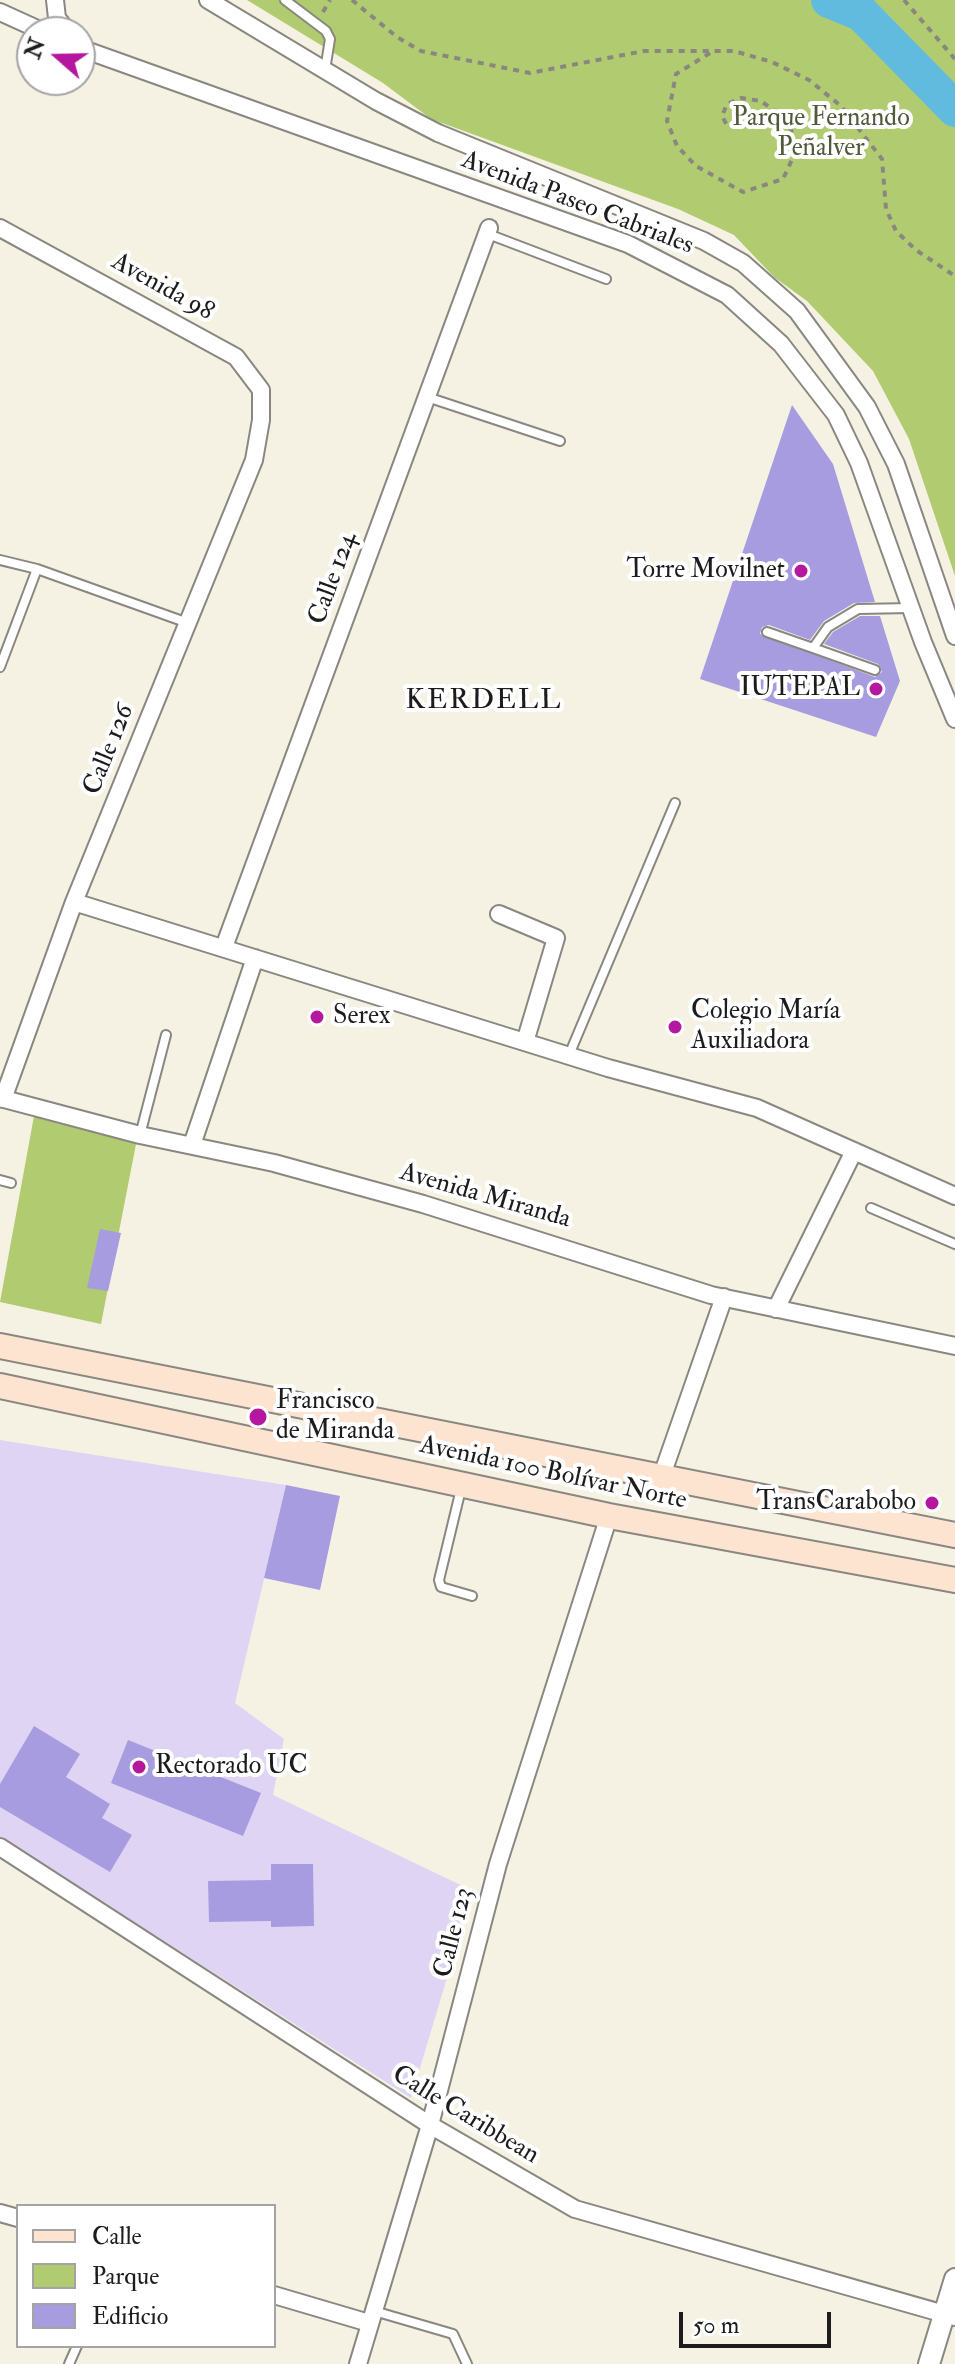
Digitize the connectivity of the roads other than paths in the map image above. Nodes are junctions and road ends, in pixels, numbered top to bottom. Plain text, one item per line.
1 (11, 0) edge
2 (208, 0) edge
3 (285, 0) edge
4 (0, 5) edge
5 (96, 54) edge
6 (325, 70) junction
7 (0, 228) edge
8 (488, 231) joint
9 (606, 279) dead end
10 (426, 397) junction
11 (261, 420) joint
12 (560, 441) dead end
13 (0, 560) edge
14 (37, 569) junction
15 (912, 608) junction
16 (188, 623) junction
17 (767, 632) dead end
18 (955, 636) edge
19 (813, 648) junction
20 (0, 667) edge
21 (875, 670) dead end
22 (955, 719) edge
23 (675, 803) dead end
24 (74, 902) junction
25 (499, 914) dead end
26 (224, 947) junction
27 (255, 958) junction
28 (166, 1035) dead end
29 (525, 1042) junction
30 (569, 1056) junction
31 (2, 1098) edge
32 (140, 1135) junction
33 (192, 1145) junction
34 (854, 1151) junction
35 (0, 1180) edge
36 (11, 1183) dead end
37 (955, 1196) edge
38 (871, 1208) dead end
39 (955, 1244) edge
40 (724, 1297) junction
41 (776, 1309) junction
42 (0, 1346) edge
43 (955, 1346) edge
44 (0, 1386) edge
45 (661, 1478) junction
46 (462, 1485) junction
47 (609, 1516) junction
48 (955, 1535) edge
49 (955, 1580) edge
50 (472, 1596) dead end
51 (0, 1847) edge
52 (430, 2125) junction
53 (955, 2279) edge
54 (276, 2295) edge
55 (950, 2316) edge
56 (371, 2317) junction
57 (358, 2364) edge
58 (467, 2364) edge
59 (929, 2364) edge

1 - 4 street
2 - 6 street, Avenida Paseo Cabriales
3 - 6 lane
5 - 15 street, Avenida Paseo Cabriales
6 - 18 street, Avenida Paseo Cabriales
7 - 11 street, Avenida 98
8 - 9 lane
8 - 10 street, Calle 124
10 - 12 lane
10 - 26 street, Calle 124
11 - 16 street, Calle 126
13 - 14 lane
14 - 16 lane
14 - 20 lane
15 - 19 lane
15 - 22 street, Avenida Paseo Cabriales
16 - 24 street, Calle 126
17 - 19 lane
19 - 21 lane
23 - 30 lane
24 - 26 street
24 - 31 street, Calle 126
25 - 29 street
26 - 27 street
27 - 29 street
27 - 33 street
28 - 32 lane
29 - 30 street
30 - 34 street
31 - 32 street, Avenida Miranda
32 - 33 street, Avenida Miranda
33 - 40 street, Avenida Miranda
34 - 37 street
34 - 41 street
35 - 36 lane
38 - 39 lane
40 - 41 street, Avenida Miranda
40 - 45 street
41 - 43 street, Avenida Miranda
42 - 45 main road, Avenida 100 Bolívar Norte
44 - 46 main road, Avenida 100 Bolívar Norte
45 - 48 main road, Avenida 100 Bolívar Norte
46 - 47 main road, Avenida 100 Bolívar Norte
46 - 50 lane
47 - 49 main road, Avenida 100 Bolívar Norte
47 - 52 street, Calle 123
51 - 52 street, Calle Caribbean
52 - 55 street, Calle Caribbean
52 - 56 street, Calle 123
53 - 55 street
54 - 56 street
55 - 59 street
56 - 57 street, Calle 123
56 - 58 lane

